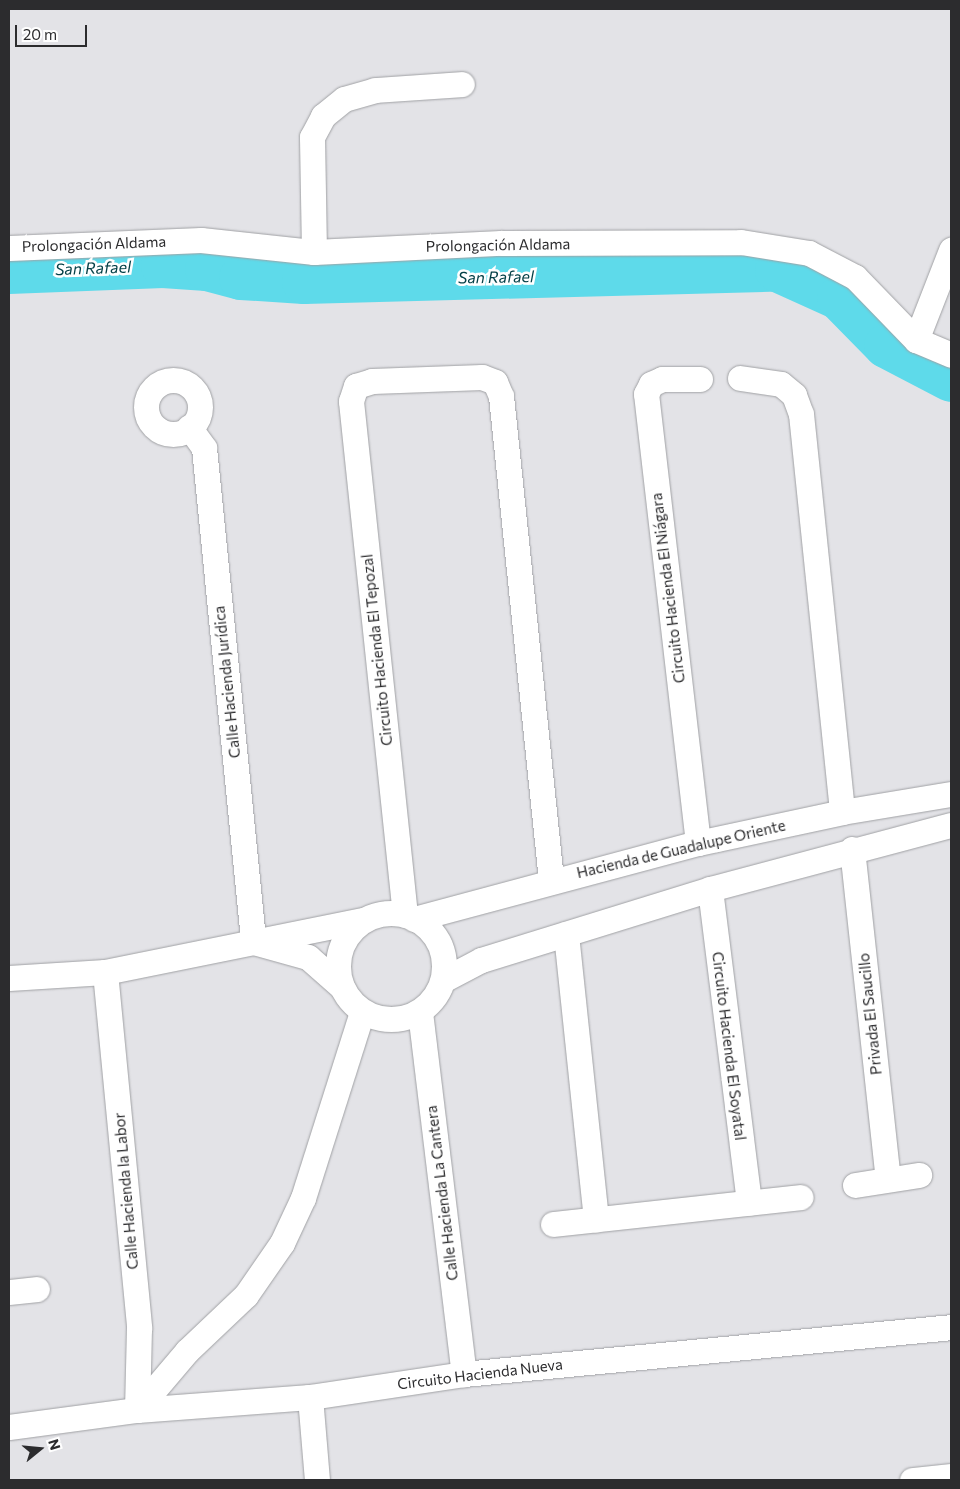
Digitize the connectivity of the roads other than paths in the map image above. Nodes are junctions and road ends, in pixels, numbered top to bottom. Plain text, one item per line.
1 (462, 84) dead end
2 (9, 248) edge
3 (951, 250) edge
4 (314, 252) junction
5 (916, 340) junction
6 (951, 355) edge
7 (740, 378) dead end
8 (700, 379) dead end
9 (189, 427) dead end
10 (951, 794) edge
11 (842, 812) junction
12 (951, 825) edge
13 (698, 843) junction
14 (852, 849) junction
15 (551, 881) junction
16 (710, 889) junction
17 (409, 917) junction
18 (364, 920) junction
19 (566, 934) junction
20 (253, 942) junction
21 (105, 972) junction
22 (9, 978) edge
23 (443, 980) junction
24 (342, 986) junction
25 (362, 1012) junction
26 (420, 1012) junction
27 (919, 1175) dead end
28 (888, 1179) junction
29 (855, 1185) dead end
30 (801, 1198) dead end
31 (749, 1203) junction
32 (596, 1219) junction
33 (553, 1224) dead end
34 (37, 1289) dead end
35 (9, 1292) edge
36 (951, 1327) edge
37 (464, 1374) junction
38 (310, 1397) junction
39 (137, 1410) junction
40 (9, 1427) edge
41 (951, 1476) edge
42 (317, 1480) edge
43 (912, 1480) edge

1 - 4 street
2 - 4 street, Prolongación Aldama
3 - 5 street
4 - 5 street, Prolongación Aldama
5 - 6 street, Prolongación Aldama
7 - 11 street
8 - 13 street, Circuito Hacienda El Niágara
9 - 20 street, Calle Hacienda Jurídica
10 - 11 street, Hacienda de Guadalupe Oriente
11 - 13 street, Hacienda de Guadalupe Oriente
12 - 14 street
13 - 15 street, Hacienda de Guadalupe Oriente
14 - 16 street
14 - 28 street, Privada El Saucillo
15 - 17 street, Hacienda de Guadalupe Oriente
15 - 17 street, Circuito Hacienda El Tepozal
16 - 19 street
16 - 31 street, Circuito Hacienda El Soyatal
17 - 18 street
17 - 23 street
18 - 20 street
18 - 24 street
19 - 23 street
19 - 32 street
20 - 21 street
20 - 24 street
21 - 22 street
21 - 39 street, Calle Hacienda la Labor
23 - 26 street
24 - 25 street
25 - 26 street
25 - 39 street
26 - 37 street, Calle Hacienda La Cantera
27 - 28 street
28 - 29 street
30 - 31 street
31 - 32 street
32 - 33 street
34 - 35 street
36 - 37 street, Circuito Hacienda Nueva
37 - 38 street, Circuito Hacienda Nueva
38 - 39 street, Circuito Hacienda Nueva
38 - 42 street
39 - 40 street, Circuito Hacienda Nueva
41 - 43 street

